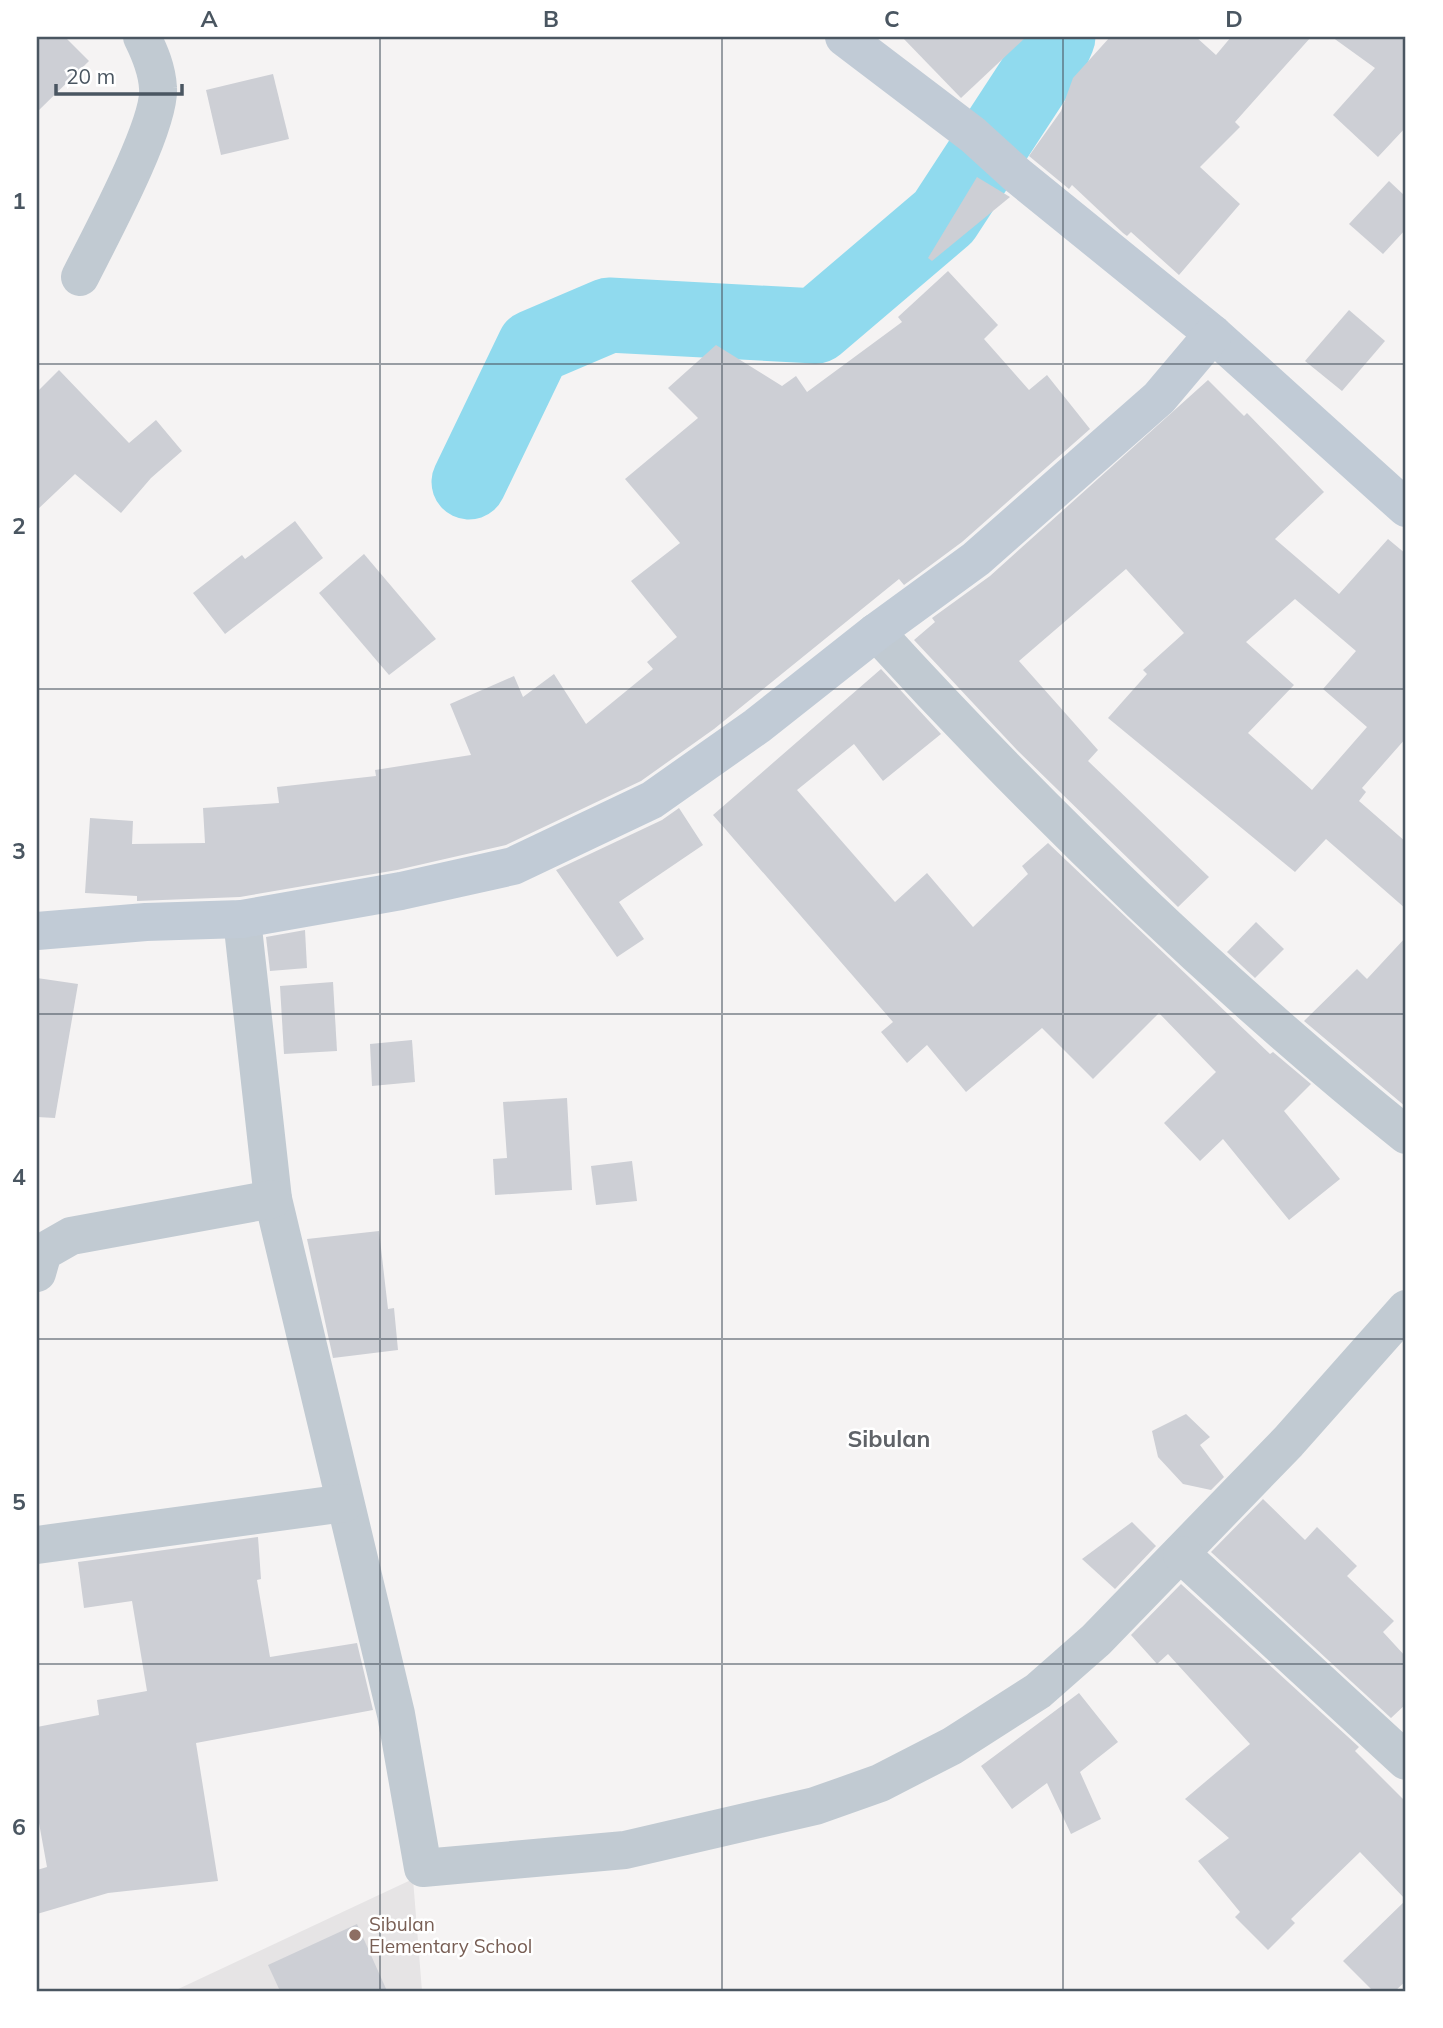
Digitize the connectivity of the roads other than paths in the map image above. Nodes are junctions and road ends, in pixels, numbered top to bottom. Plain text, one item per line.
1 (142, 37) edge
2 (844, 37) edge
3 (80, 277) dead end
4 (1213, 334) junction
5 (1406, 508) edge
6 (876, 632) junction
7 (242, 919) junction
8 (37, 931) edge
9 (1406, 1135) edge
10 (272, 1199) junction
11 (37, 1273) edge
12 (1406, 1310) edge
13 (345, 1503) junction
14 (37, 1545) edge
15 (1182, 1555) junction
16 (1406, 1762) edge

1 - 3 street
2 - 4 street
4 - 5 street
4 - 6 street
6 - 7 street
6 - 9 street
7 - 8 street
7 - 10 street
10 - 11 street
10 - 13 street
12 - 15 street
13 - 14 street
13 - 15 street
15 - 16 street

